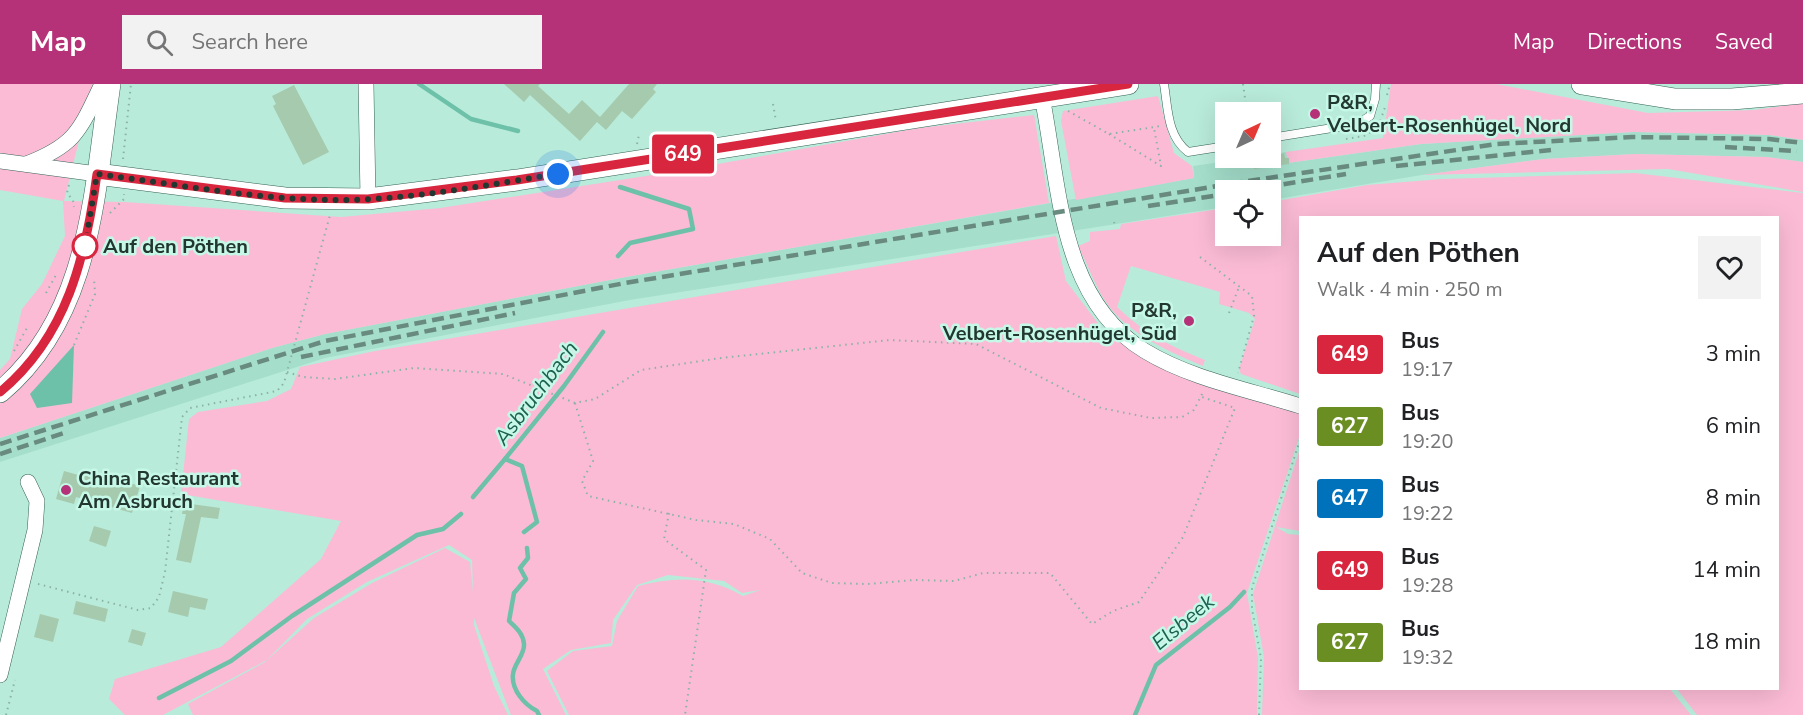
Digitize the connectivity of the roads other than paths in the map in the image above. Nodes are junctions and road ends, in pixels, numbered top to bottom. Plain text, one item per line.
1 (102, 84) edge
2 (110, 84) edge
3 (366, 84) edge
4 (1128, 84) edge
5 (1164, 84) edge
6 (1376, 84) edge
7 (1582, 84) edge
8 (1803, 93) edge
9 (1042, 97) junction
10 (1281, 136) edge
11 (1215, 148) edge
12 (0, 160) edge
13 (26, 164) junction
14 (97, 174) junction
15 (368, 199) junction
16 (0, 392) edge
17 (1299, 406) edge
18 (28, 482) dead end
19 (0, 675) edge

1 - 13 street
2 - 14 street
3 - 15 street
4 - 9 street
5 - 11 lane
6 - 10 lane
7 - 8 street
9 - 15 street
9 - 17 street
12 - 13 street
13 - 14 street
14 - 15 street
14 - 16 street
18 - 19 street

